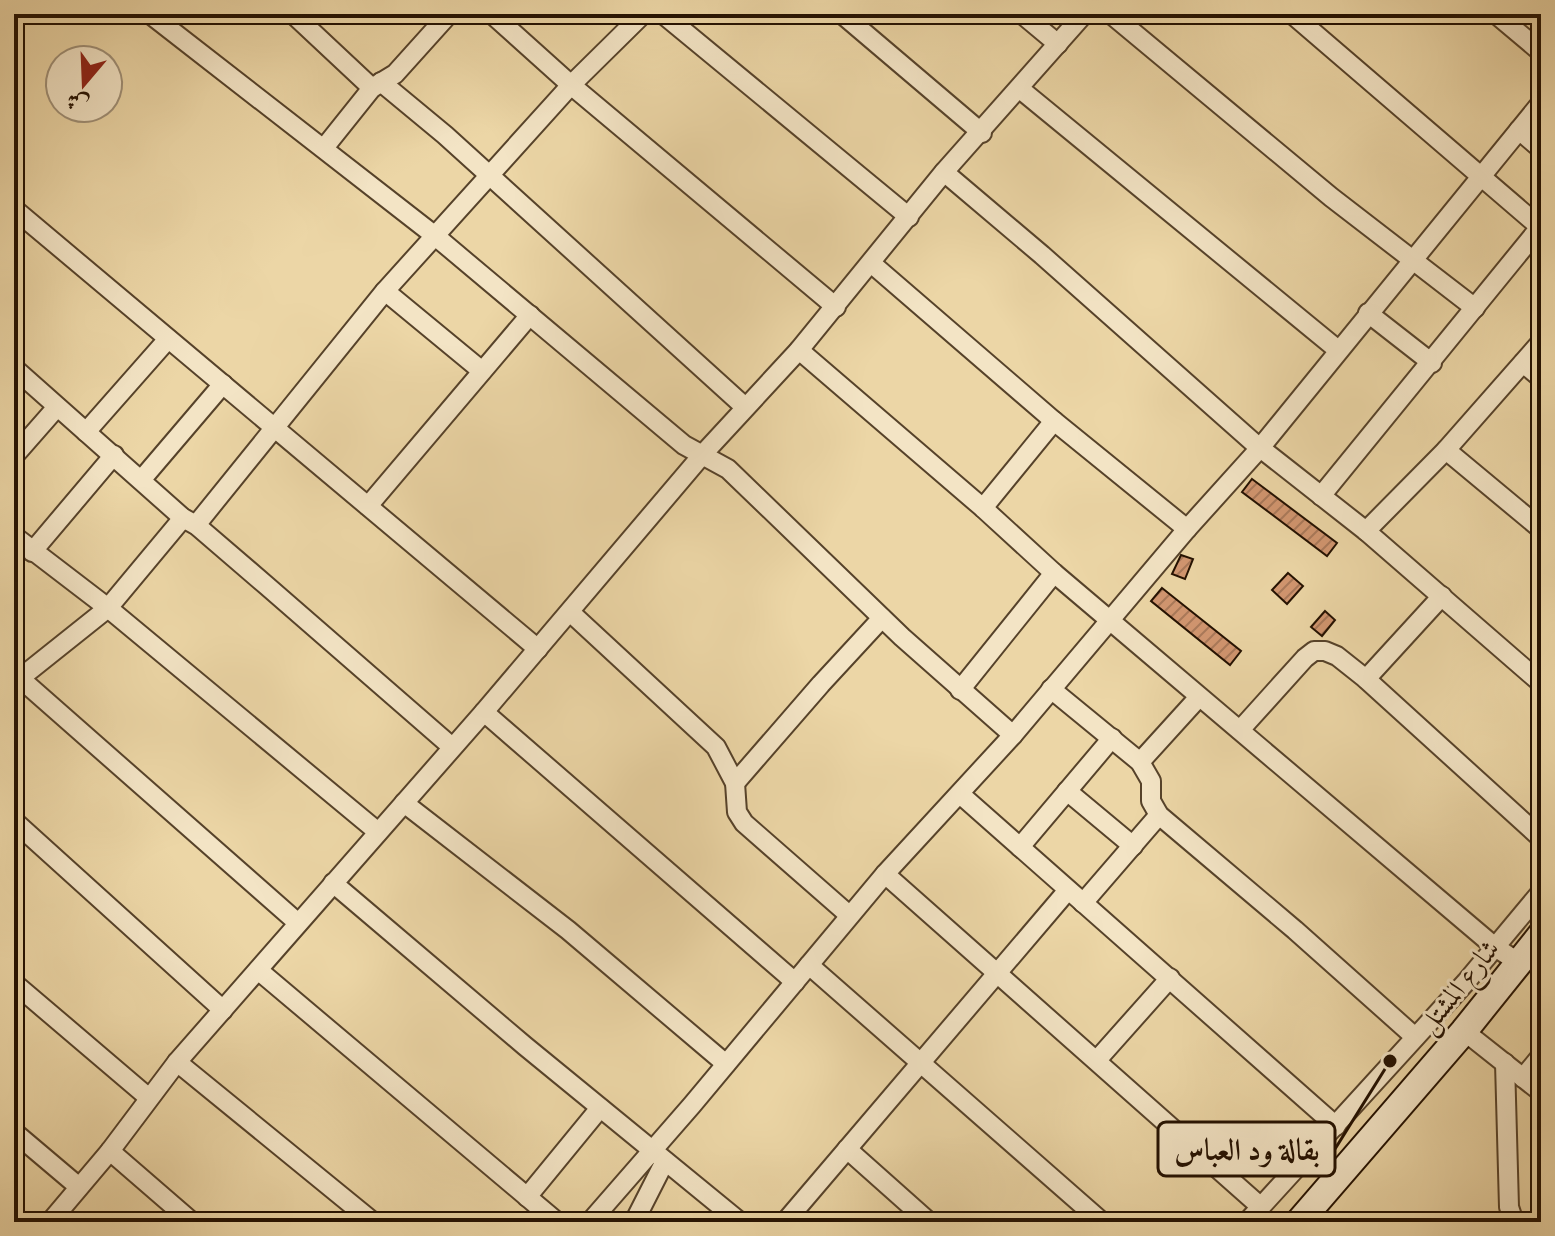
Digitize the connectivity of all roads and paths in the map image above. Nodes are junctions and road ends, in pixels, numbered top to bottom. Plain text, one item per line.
1 (150, 14) edge
2 (293, 14) edge
3 (449, 14) edge
4 (492, 14) edge
5 (643, 14) edge
6 (663, 14) edge
7 (842, 14) edge
8 (1022, 14) edge
9 (1084, 14) edge
10 (1111, 14) edge
11 (1292, 14) edge
12 (1496, 14) edge
13 (1058, 44) junction
14 (1541, 52) edge
15 (376, 85) junction
16 (571, 85) junction
17 (1020, 89) junction
18 (1541, 103) edge
19 (1519, 130) junction
20 (982, 133) junction
21 (324, 148) junction
22 (1541, 149) edge
23 (944, 172) junction
24 (489, 176) junction
25 (1482, 177) junction
26 (14, 209) edge
27 (909, 217) junction
28 (1541, 227) edge
29 (434, 235) junction
30 (1414, 261) junction
31 (871, 263) junction
32 (385, 291) junction
33 (836, 307) junction
34 (1475, 308) junction
35 (1368, 313) junction
36 (530, 315) junction
37 (168, 339) junction
38 (1541, 342) edge
39 (799, 350) junction
40 (1338, 350) junction
41 (1432, 363) junction
42 (1523, 363) junction
43 (14, 368) edge
44 (482, 371) junction
45 (1541, 378) edge
46 (223, 384) junction
47 (57, 407) junction
48 (745, 407) junction
49 (1054, 421) junction
50 (276, 430) junction
51 (86, 432) junction
52 (1260, 448) junction
53 (1446, 450) junction
54 (703, 454) junction
55 (114, 455) junction
56 (14, 456) edge
57 (142, 479) junction
58 (1321, 496) junction
59 (368, 506) junction
60 (983, 508) junction
61 (190, 522) junction
62 (1187, 529) junction
63 (1541, 529) edge
64 (1366, 531) junction
65 (14, 536) edge
66 (32, 552) junction
67 (1054, 573) junction
68 (1442, 596) junction
69 (108, 608) junction
70 (570, 612) junction
71 (882, 618) junction
72 (1110, 619) junction
73 (538, 649) junction
74 (16, 679) edge
75 (1366, 679) junction
76 (1541, 683) edge
77 (1051, 689) junction
78 (960, 690) junction
79 (1199, 697) junction
80 (484, 712) junction
81 (1240, 730) junction
82 (1013, 735) junction
83 (1112, 738) junction
84 (452, 747) junction
85 (1140, 762) junction
86 (735, 783) junction
87 (1067, 791) junction
88 (960, 794) junction
89 (404, 803) junction
90 (1159, 815) junction
91 (14, 821) edge
92 (378, 832) junction
93 (1541, 838) edge
94 (1133, 846) junction
95 (1020, 847) junction
96 (885, 874) junction
97 (333, 883) junction
98 (1068, 890) junction
99 (1541, 892) edge
100 (1083, 903) junction
101 (849, 915) junction
102 (298, 923) junction
103 (1495, 947) junction
104 (1534, 947) edge
105 (809, 965) junction
106 (258, 970) junction
107 (997, 970) junction
108 (1170, 978) junction
109 (795, 982) junction
110 (14, 983) edge
111 (223, 1010) junction
112 (1464, 1031) junction
113 (1415, 1037) junction
114 (1541, 1056) edge
115 (1097, 1060) junction
116 (177, 1062) junction
117 (919, 1063) junction
118 (1505, 1063) junction
119 (726, 1064) junction
120 (1523, 1078) junction
121 (1541, 1092) edge
122 (149, 1098) junction
123 (600, 1108) junction
124 (1336, 1126) junction
125 (14, 1132) edge
126 (847, 1149) junction
127 (110, 1151) junction
128 (658, 1155) junction
129 (79, 1187) junction
130 (527, 1197) junction
131 (1261, 1207) junction
132 (50, 1222) edge
133 (192, 1222) edge
134 (373, 1222) edge
135 (557, 1222) edge
136 (590, 1222) edge
137 (634, 1222) edge
138 (740, 1222) edge
139 (785, 1222) edge
140 (929, 1222) edge
141 (1102, 1222) edge
142 (1247, 1222) edge
143 (1299, 1222) edge
144 (1514, 1222) edge

1 - 21 street
2 - 15 street
3 - 15 street
4 - 16 street
5 - 16 street
6 - 27 street
7 - 20 street
8 - 13 street
9 - 13 street
10 - 30 street
11 - 25 street
12 - 14 street
13 - 17 street
15 - 21 street
15 - 24 street
16 - 24 street
16 - 33 street
17 - 20 street
17 - 40 street
18 - 19 street
19 - 22 street
19 - 25 street
20 - 23 street
21 - 29 street
23 - 27 street
23 - 52 street
24 - 29 street
24 - 48 street
25 - 28 street
25 - 30 street
26 - 37 street
27 - 31 street
28 - 34 street
29 - 32 street
29 - 36 street
30 - 34 street
30 - 35 street
31 - 33 street
31 - 49 street
32 - 44 street
32 - 50 street
33 - 39 street
34 - 41 street
35 - 40 street
35 - 41 street
36 - 44 street
36 - 54 street
37 - 46 street
37 - 51 street
38 - 42 street
39 - 48 street
39 - 60 street
40 - 52 street
41 - 58 street
42 - 45 street
42 - 53 street
43 - 47 street
44 - 59 street
46 - 50 street
46 - 57 street
47 - 51 street
47 - 56 street
48 - 54 street
49 - 60 street
49 - 62 street
50 - 59 street
50 - 61 street
51 - 55 street
52 - 58 street
52 - 62 street
53 - 63 street
53 - 64 street
54 - 70 street
54 - 71 street
55 - 57 street
55 - 66 street
57 - 61 street
58 - 64 street
59 - 73 street
60 - 67 street
61 - 69 street
61 - 84 street
62 - 72 street
64 - 68 street
65 - 66 street
66 - 69 street
67 - 72 street
67 - 78 street
68 - 75 street
68 - 76 street
69 - 74 street
69 - 92 street
70 - 73 street
70 - 86 street
71 - 78 street
71 - 86 street
72 - 77 street
72 - 79 street
73 - 80 street
74 - 102 street
75 - 81 street
75 - 93 street
77 - 82 street
77 - 83 street
78 - 82 street
79 - 81 street
79 - 85 street
80 - 84 street
80 - 109 street
81 - 103 street
82 - 88 street
83 - 85 street
83 - 87 street
84 - 89 street
85 - 90 street
86 - 101 street
87 - 94 street
87 - 95 street
88 - 95 street
88 - 96 street
89 - 92 street
89 - 119 street
90 - 94 street
90 - 113 street
91 - 111 street
92 - 97 street
94 - 100 street
95 - 98 street
96 - 101 street
96 - 107 street
97 - 102 street
97 - 123 street
98 - 100 street
98 - 107 street
99 - 103 street
100 - 108 street
101 - 105 street
102 - 106 street
103 - 104 street
103 - 113 street
104 - 112 street, شارع المشتل
105 - 109 street
105 - 117 street
106 - 111 street
106 - 130 street
107 - 115 street
107 - 117 street
108 - 115 street
108 - 124 street
109 - 119 street
110 - 122 street
111 - 116 street
112 - 118 street
112 - 143 street, شارع المشتل
113 - 124 street
114 - 120 street
115 - 131 street
116 - 122 street
116 - 134 street
117 - 126 street
117 - 141 street
118 - 120 street
118 - 144 street
119 - 128 street
120 - 121 street
122 - 127 street
123 - 128 street
123 - 130 street
124 - 131 street
125 - 129 street
126 - 139 street
126 - 140 street
127 - 129 street
127 - 133 street
128 - 136 street
128 - 137 street
128 - 138 street
129 - 132 street
130 - 135 street
131 - 142 street

